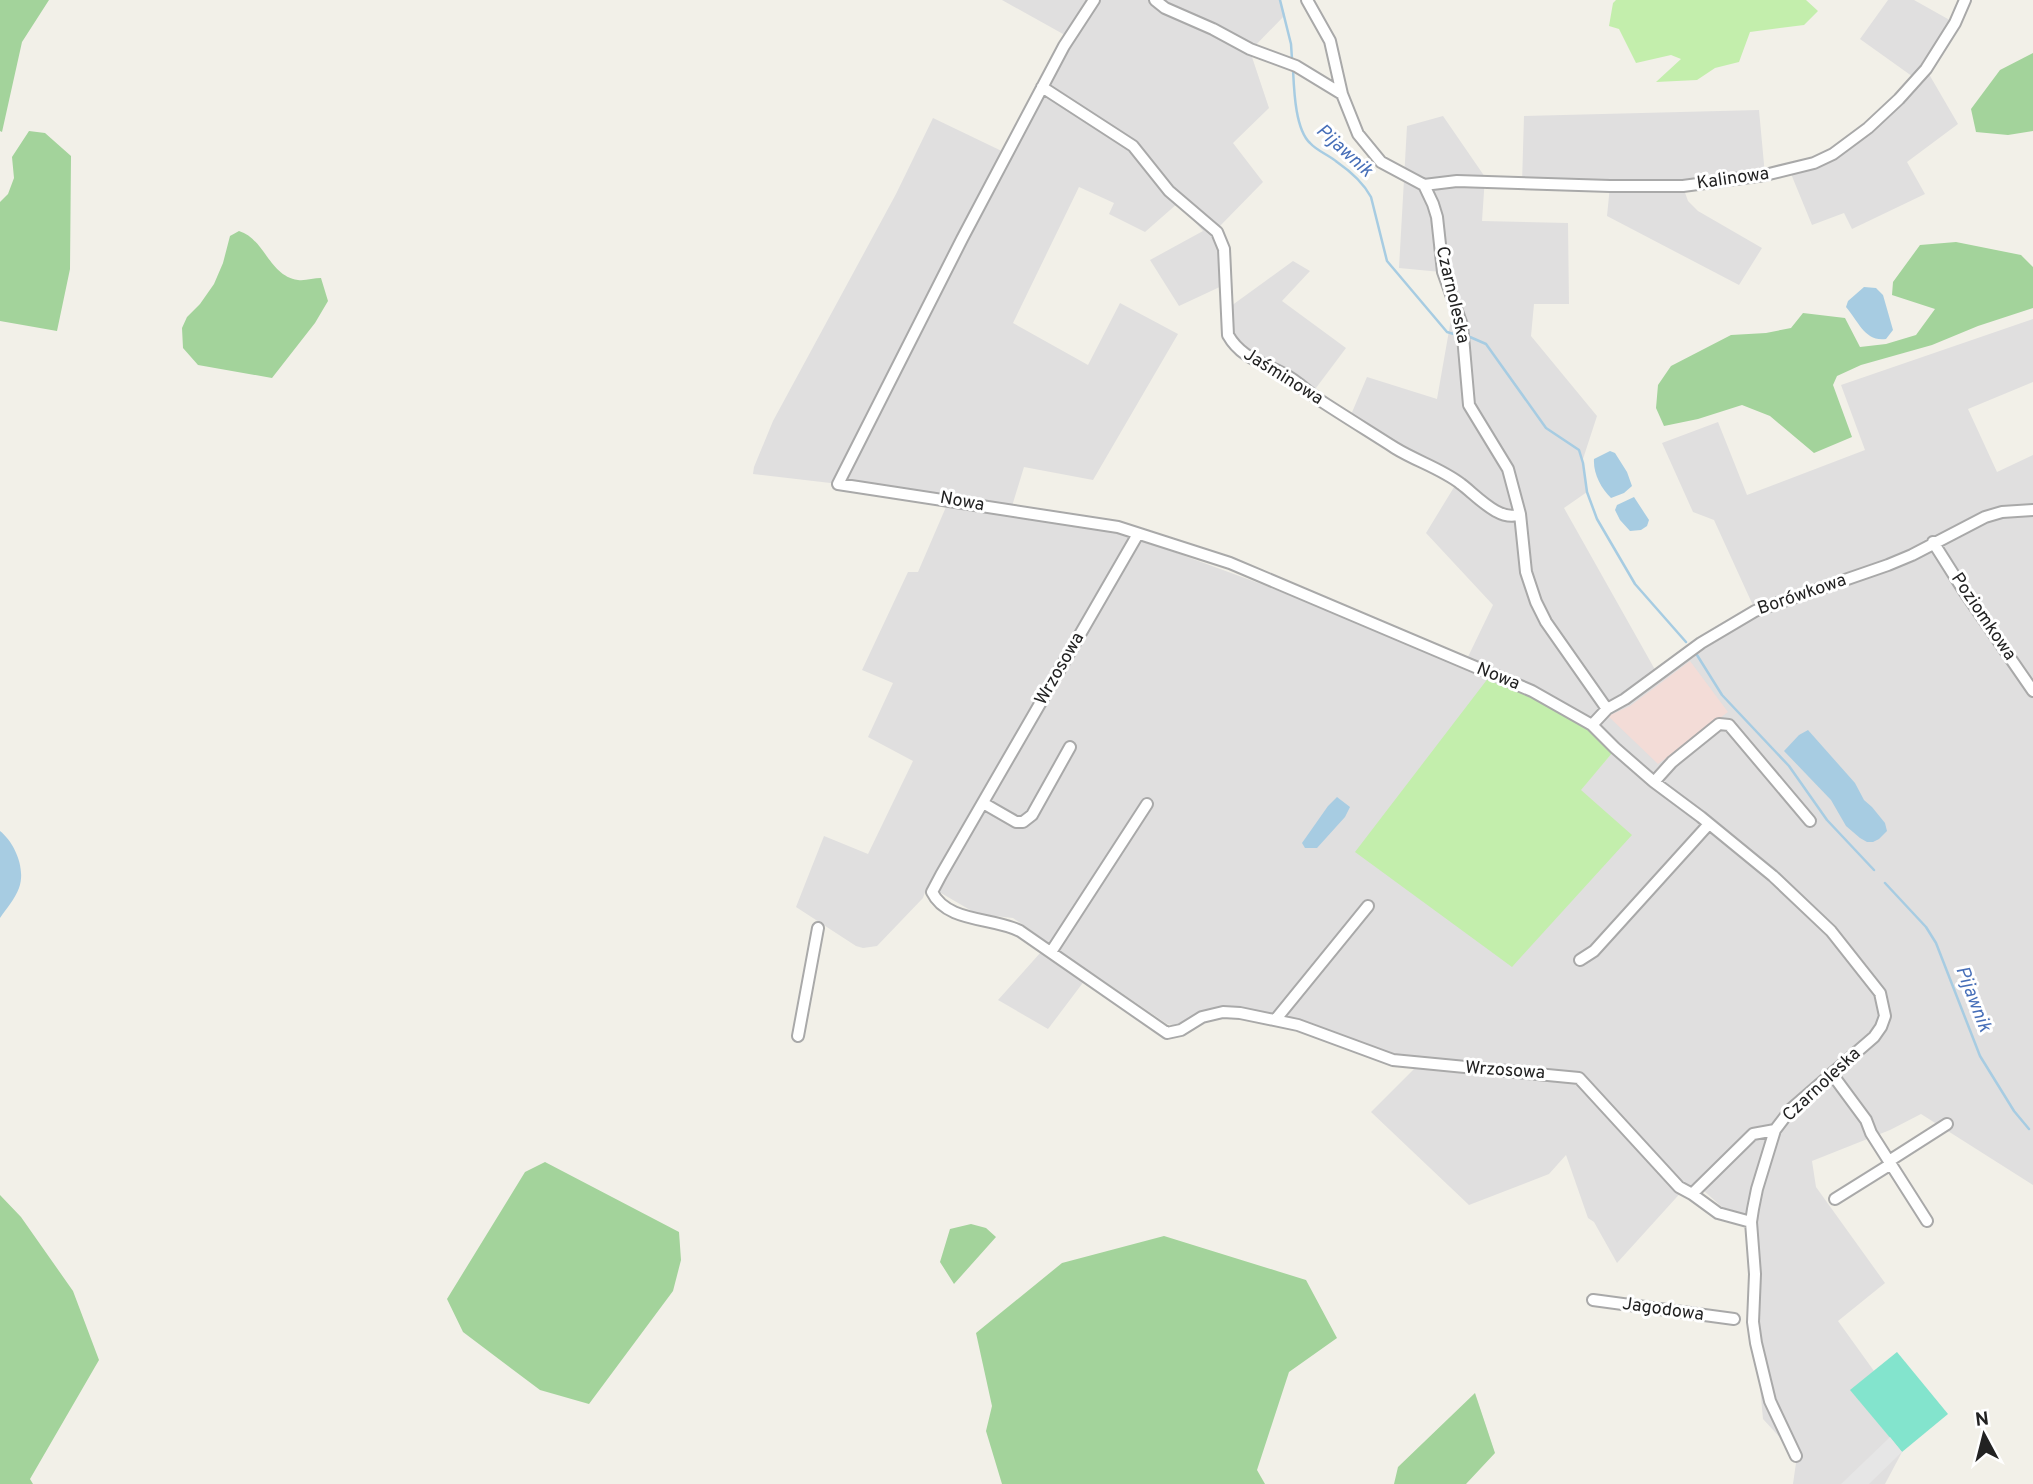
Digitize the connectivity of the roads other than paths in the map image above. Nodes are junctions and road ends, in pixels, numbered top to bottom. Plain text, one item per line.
1 (1094, 0) edge
2 (1155, 0) edge
3 (1307, 0) edge
4 (1965, 0) edge
5 (1042, 87) junction
6 (1342, 94) junction
7 (1424, 185) junction
8 (2033, 510) edge
9 (1520, 514) junction
10 (1138, 534) junction
11 (1933, 542) junction
12 (2033, 691) edge
13 (1607, 709) junction
14 (1592, 726) junction
15 (1070, 747) dead end
16 (1654, 782) junction
17 (983, 803) junction
18 (1147, 804) dead end
19 (1810, 821) dead end
20 (1709, 824) junction
21 (1368, 906) dead end
22 (818, 928) dead end
23 (1051, 952) junction
24 (1580, 960) dead end
25 (1276, 1019) junction
26 (798, 1035) dead end
27 (1832, 1074) junction
28 (1947, 1125) dead end
29 (1775, 1130) junction
30 (1890, 1163) junction
31 (1692, 1194) junction
32 (1835, 1199) dead end
33 (1927, 1221) dead end
34 (1751, 1222) junction
35 (1593, 1300) dead end
36 (1734, 1319) dead end
37 (1796, 1455) dead end

1 - 5 street, Nowa
2 - 6 street
3 - 6 street
4 - 7 street, Kalinowa
5 - 9 street, Jaśminowa
5 - 10 street, Nowa
6 - 7 street
7 - 9 street, Czarnoleska
8 - 11 street, Borówkowa
9 - 13 street, Czarnoleska
10 - 14 street, Nowa
10 - 17 street, Wrzosowa
11 - 12 street, Poziomkowa
11 - 13 street, Borówkowa
13 - 14 street, Borówkowa
14 - 16 street, Czarnoleska
15 - 17 street
16 - 19 street
16 - 20 street, Czarnoleska
17 - 23 street, Wrzosowa
18 - 23 street
20 - 24 street
20 - 27 street, Czarnoleska
21 - 25 street
22 - 26 street
23 - 25 street, Wrzosowa
25 - 31 street, Wrzosowa
27 - 29 street, Czarnoleska
27 - 30 street
28 - 30 street
29 - 31 street
29 - 34 street, Czarnoleska
30 - 32 street
30 - 33 street
31 - 34 street, Wrzosowa
34 - 37 street, Czarnoleska
35 - 36 street, Jagodowa

